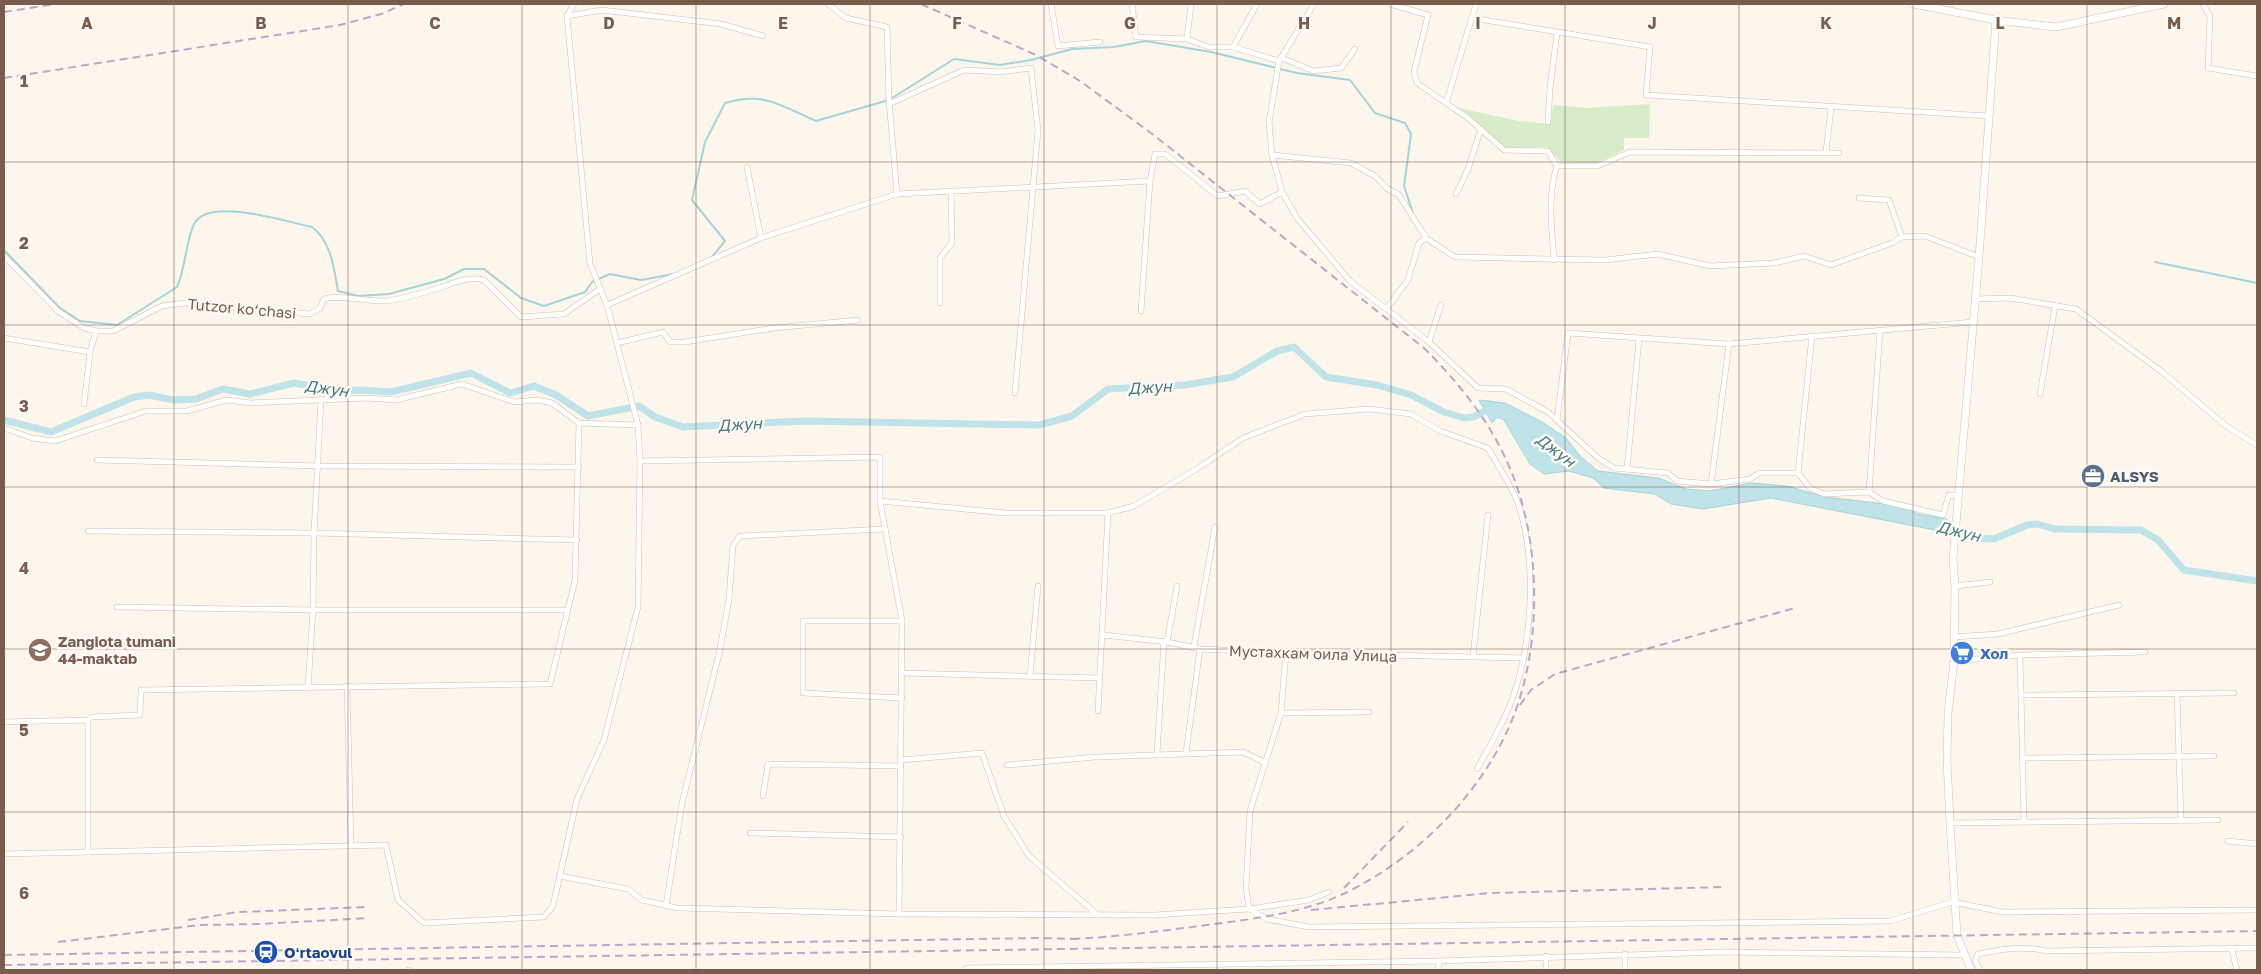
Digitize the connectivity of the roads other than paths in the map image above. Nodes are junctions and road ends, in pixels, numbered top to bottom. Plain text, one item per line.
1 (574, 4) edge
2 (828, 4) edge
3 (1051, 4) edge
4 (1132, 4) edge
5 (1191, 4) edge
6 (1257, 4) edge
7 (1314, 4) edge
8 (1390, 4) edge
9 (1476, 4) edge
10 (1913, 4) edge
11 (2153, 4) edge
12 (2164, 4) edge
13 (2203, 4) edge
14 (567, 16) junction
15 (1472, 18) junction
16 (1996, 20) junction
17 (1557, 33) junction
18 (763, 36) dead end
19 (1187, 39) junction
20 (1100, 42) dead end
21 (1233, 47) junction
22 (1354, 49) dead end
23 (1280, 59) junction
24 (2257, 76) edge
25 (889, 104) junction
26 (1446, 104) junction
27 (1831, 108) junction
28 (1988, 116) junction
29 (1548, 122) dead end
30 (1481, 129) junction
31 (1826, 152) junction
32 (1839, 153) dead end
33 (1272, 156) junction
34 (1557, 166) junction
35 (747, 167) dead end
36 (1150, 181) junction
37 (1034, 188) junction
38 (951, 192) junction
39 (1282, 192) junction
40 (897, 194) junction
41 (1456, 194) dead end
42 (1859, 198) dead end
43 (1902, 237) junction
44 (761, 238) junction
45 (1426, 238) junction
46 (4, 256) edge
47 (1979, 257) junction
48 (1554, 260) junction
49 (600, 289) junction
50 (1976, 299) junction
51 (940, 303) dead end
52 (607, 305) junction
53 (1440, 305) dead end
54 (2055, 306) junction
55 (1388, 308) junction
56 (1141, 311) dead end
57 (858, 320) dead end
58 (1973, 322) junction
59 (1880, 330) junction
60 (96, 331) junction
61 (1812, 336) junction
62 (4, 338) edge
63 (1640, 339) junction
64 (1429, 342) junction
65 (617, 343) junction
66 (1729, 344) junction
67 (90, 352) junction
68 (1015, 393) dead end
69 (2040, 394) dead end
70 (320, 399) junction
71 (84, 404) dead end
72 (1557, 420) junction
73 (579, 423) junction
74 (638, 425) junction
75 (4, 428) edge
76 (2257, 445) edge
77 (97, 460) dead end
78 (640, 461) junction
79 (318, 466) junction
80 (579, 467) junction
81 (1627, 469) junction
82 (1798, 473) junction
83 (1711, 484) junction
84 (1869, 492) junction
85 (1958, 496) junction
86 (880, 501) junction
87 (1108, 513) junction
88 (1488, 515) dead end
89 (1215, 527) dead end
90 (885, 529) junction
91 (88, 531) dead end
92 (314, 533) junction
93 (577, 540) junction
94 (1990, 582) dead end
95 (1038, 586) dead end
96 (1177, 586) dead end
97 (1955, 586) junction
98 (2120, 605) dead end
99 (116, 607) dead end
100 (314, 610) junction
101 (566, 610) junction
102 (902, 621) junction
103 (1103, 635) junction
104 (1954, 637) junction
105 (1166, 641) junction
106 (1194, 646) junction
107 (1200, 649) junction
108 (2145, 652) dead end
109 (1286, 654) junction
110 (2020, 655) junction
111 (1473, 656) junction
112 (1524, 658) junction
113 (1954, 661) junction
114 (902, 673) junction
115 (1030, 676) junction
116 (1100, 678) junction
117 (347, 686) junction
118 (308, 687) junction
119 (2234, 693) dead end
120 (2177, 694) junction
121 (2021, 695) junction
122 (902, 698) junction
123 (1098, 711) dead end
124 (1369, 712) dead end
125 (1281, 713) junction
126 (88, 720) junction
127 (4, 722) edge
128 (1157, 754) junction
129 (1186, 754) junction
130 (2180, 756) junction
131 (2214, 756) dead end
132 (2022, 758) junction
133 (1264, 762) junction
134 (901, 763) junction
135 (1007, 765) dead end
136 (1476, 768) dead end
137 (763, 796) dead end
138 (2181, 820) junction
139 (2218, 820) dead end
140 (2024, 821) junction
141 (1950, 822) junction
142 (750, 833) dead end
143 (901, 837) junction
144 (2228, 841) dead end
145 (2257, 844) edge
146 (351, 846) junction
147 (88, 852) junction
148 (4, 854) edge
149 (559, 876) junction
150 (1329, 892) dead end
151 (1953, 902) junction
152 (666, 906) junction
153 (1249, 909) junction
154 (2257, 910) edge
155 (899, 914) junction
156 (1098, 915) junction
157 (2257, 948) edge
158 (2232, 950) junction
159 (1625, 954) junction
160 (1964, 955) junction
161 (1546, 956) junction
162 (1439, 961) junction
163 (1126, 968) edge
164 (1046, 969) edge
165 (966, 970) edge
166 (1438, 970) edge
167 (1546, 970) edge
168 (1625, 970) edge
169 (1970, 970) edge
170 (1980, 970) edge
171 (2236, 970) edge

1 - 14 street
2 - 25 street
3 - 20 street
4 - 19 street
5 - 19 street
6 - 21 street
7 - 23 street
8 - 26 street
9 - 15 street
10 - 16 main road
11 - 12 main road
11 - 16 main road
13 - 24 street
14 - 18 street
14 - 49 street
15 - 17 street
15 - 26 street
16 - 28 main road
17 - 27 street
17 - 29 street
19 - 21 street
21 - 23 street
22 - 23 street
23 - 33 street
25 - 37 street
25 - 40 street
26 - 30 street
27 - 28 street
27 - 31 street
28 - 47 main road
30 - 34 street
30 - 41 street
31 - 32 street
31 - 34 street
33 - 39 street
33 - 45 street
34 - 48 street
35 - 44 street
36 - 37 street
36 - 39 street
36 - 56 street
37 - 38 street
37 - 68 street
38 - 40 street
38 - 51 street
39 - 55 street
40 - 44 street
42 - 43 street
43 - 47 street
43 - 48 street
44 - 52 street
45 - 48 street
45 - 55 street
46 - 60 street
47 - 50 main road
49 - 52 street
49 - 60 street, Tutzor ko‘chasi
50 - 54 street
50 - 58 main road
52 - 65 street
53 - 64 street
54 - 69 street
54 - 76 street
55 - 64 street
57 - 65 street
58 - 59 street
58 - 85 main road
59 - 61 street
59 - 84 street
60 - 67 street
61 - 66 street
61 - 82 street
62 - 67 street
63 - 66 street
63 - 72 street
63 - 81 street
64 - 72 street
65 - 74 street
66 - 83 street
67 - 71 street
70 - 73 street
70 - 75 street
70 - 79 street
72 - 81 street
73 - 74 street
73 - 80 street
74 - 78 street
77 - 79 street
78 - 86 street
78 - 149 street
79 - 80 street
79 - 92 street
80 - 93 street
81 - 83 street
82 - 83 street
82 - 84 street
84 - 85 street
85 - 97 main road
86 - 87 street
86 - 90 street
87 - 103 street
87 - 112 street
88 - 111 street
89 - 106 street
90 - 102 street
90 - 152 street
91 - 92 street
92 - 93 street
92 - 100 street
93 - 101 street
94 - 97 street
95 - 115 street
96 - 105 street
97 - 104 main road
98 - 104 street
99 - 100 street
100 - 101 street
100 - 118 street
101 - 117 street
102 - 114 street
102 - 122 street
103 - 105 street, Мустахкам оила Улица
103 - 116 street
104 - 113 main road
105 - 106 street, Мустахкам оила Улица
105 - 128 street
106 - 107 street, Мустахкам оила Улица
107 - 109 street, Мустахкам оила Улица
107 - 129 street
108 - 110 street
109 - 111 street, Мустахкам оила Улица
109 - 125 street
110 - 113 street
110 - 121 street
111 - 112 street, Мустахкам оила Улица
112 - 136 street
113 - 141 main road
114 - 115 street
114 - 122 street
115 - 116 street
116 - 123 street
117 - 118 street
117 - 146 street
118 - 126 street
119 - 120 street
120 - 121 street
120 - 130 street
121 - 132 street
122 - 134 street
124 - 125 street
125 - 133 street
126 - 127 street
126 - 147 street
128 - 129 street
128 - 135 street
129 - 133 street
130 - 131 street
130 - 132 street
130 - 138 street
132 - 140 street
133 - 153 street
134 - 137 street
134 - 143 street
134 - 156 street
138 - 139 street
138 - 140 street
140 - 141 street
141 - 151 main road
142 - 143 street
143 - 155 street
144 - 145 street
146 - 147 street
146 - 149 street
147 - 148 street
149 - 152 street
150 - 153 street
151 - 153 street
151 - 154 street
151 - 160 main road
152 - 155 street
153 - 156 street
155 - 156 street
157 - 158 street
158 - 170 street
158 - 171 street
159 - 160 street
159 - 161 street
159 - 168 street
160 - 169 main road
161 - 162 street
161 - 167 street
162 - 163 street
162 - 166 street
163 - 164 street
164 - 165 street

